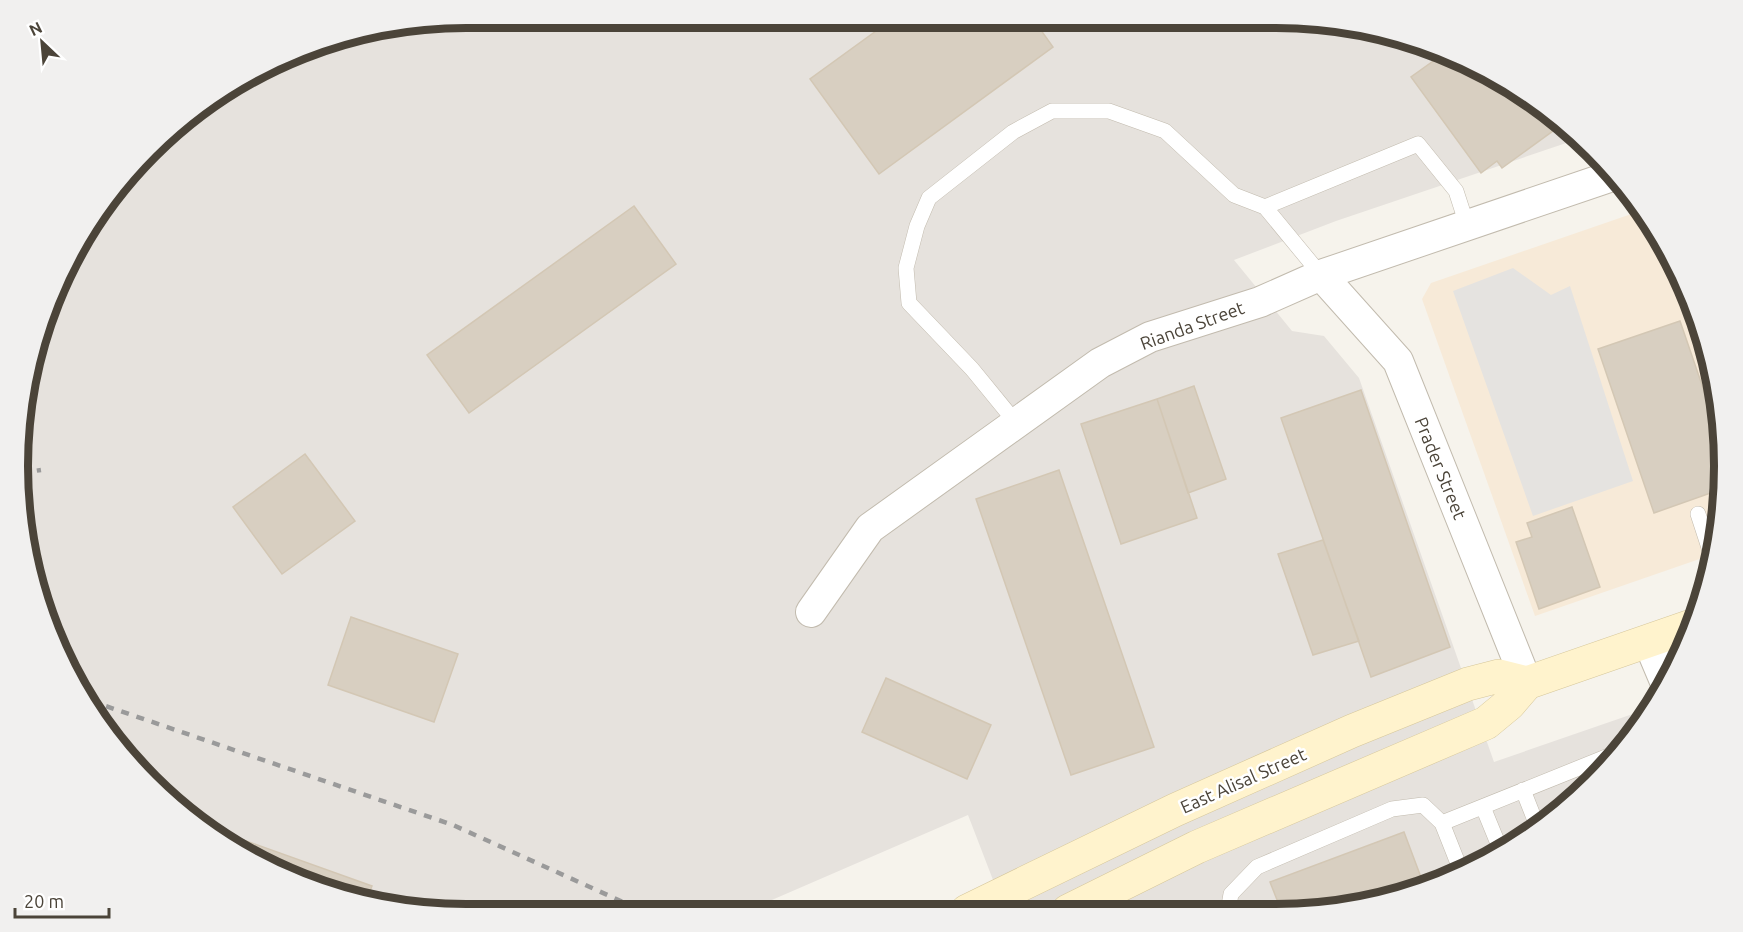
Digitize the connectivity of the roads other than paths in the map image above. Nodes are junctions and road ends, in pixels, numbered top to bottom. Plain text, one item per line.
1 (1606, 178) edge
2 (1265, 207) junction
3 (1467, 225) junction
4 (1321, 275) junction
5 (1017, 424) junction
6 (1698, 514) dead end
7 (1707, 543) edge
8 (810, 612) dead end
9 (1682, 629) edge
10 (1648, 641) junction
11 (1662, 674) edge
12 (1527, 683) junction
13 (1590, 771) edge
14 (1523, 790) junction
15 (1483, 807) junction
16 (1535, 819) edge
17 (1442, 823) junction
18 (1498, 844) edge
19 (1458, 864) edge
20 (981, 904) edge
21 (1082, 904) edge
22 (1229, 904) edge

1 - 3 street, Rianda Street
2 - 3 lane
2 - 4 lane
2 - 5 lane
3 - 4 street, Rianda Street
4 - 5 street, Rianda Street
4 - 12 street, Prader Street
5 - 8 street, Rianda Street
6 - 7 lane
9 - 10 main road
10 - 11 street
10 - 12 main road
12 - 20 main road, East Alisal Street
12 - 21 main road
13 - 14 lane
14 - 15 lane
14 - 16 lane
15 - 17 lane
15 - 18 lane
17 - 19 lane
17 - 22 lane

